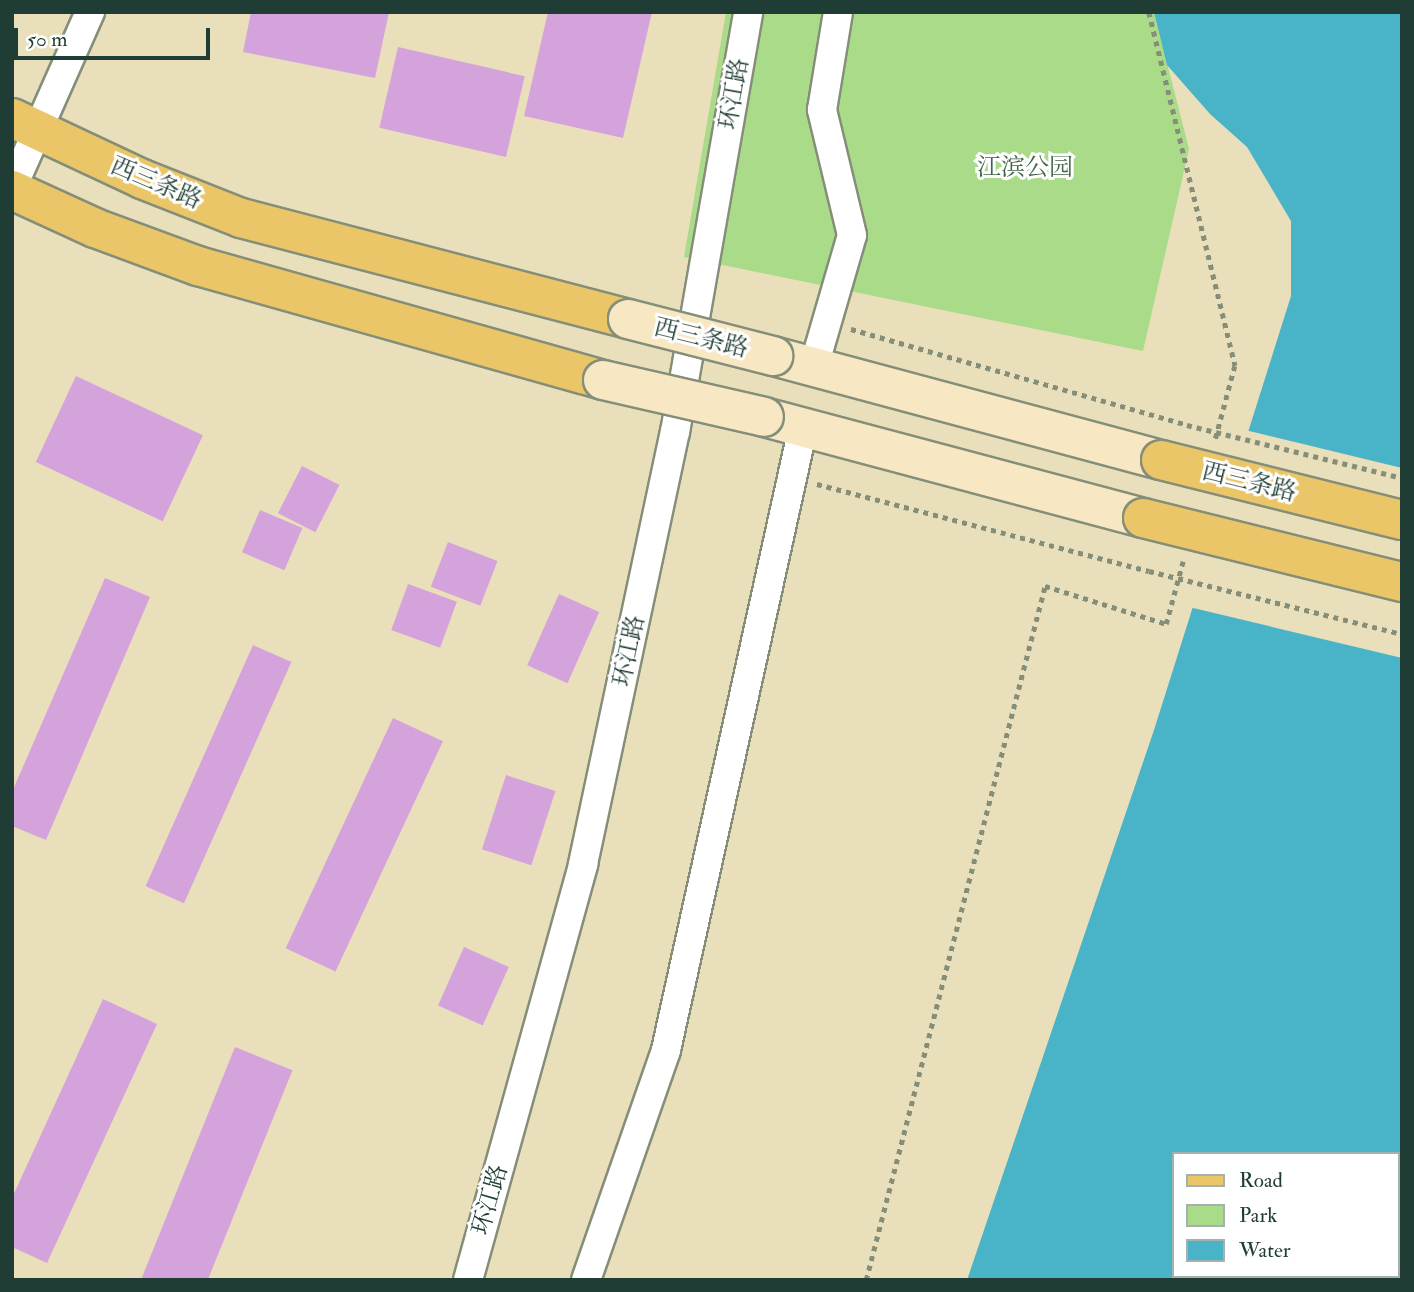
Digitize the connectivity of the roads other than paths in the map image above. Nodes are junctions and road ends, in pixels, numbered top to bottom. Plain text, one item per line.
1 (90, 12) edge
2 (748, 12) edge
3 (838, 12) edge
4 (25, 125) edge
5 (12, 189) edge
6 (814, 366) junction
7 (803, 428) junction
8 (1402, 520) edge
9 (1402, 582) edge
10 (468, 1280) edge
11 (586, 1280) edge

1 - 4 street
2 - 10 street, 环江路
3 - 6 street
4 - 5 street
4 - 6 main road, 西三条路, bridge
5 - 7 main road, bridge
6 - 8 main road, 西三条路, bridge
7 - 9 main road, bridge
7 - 11 street

